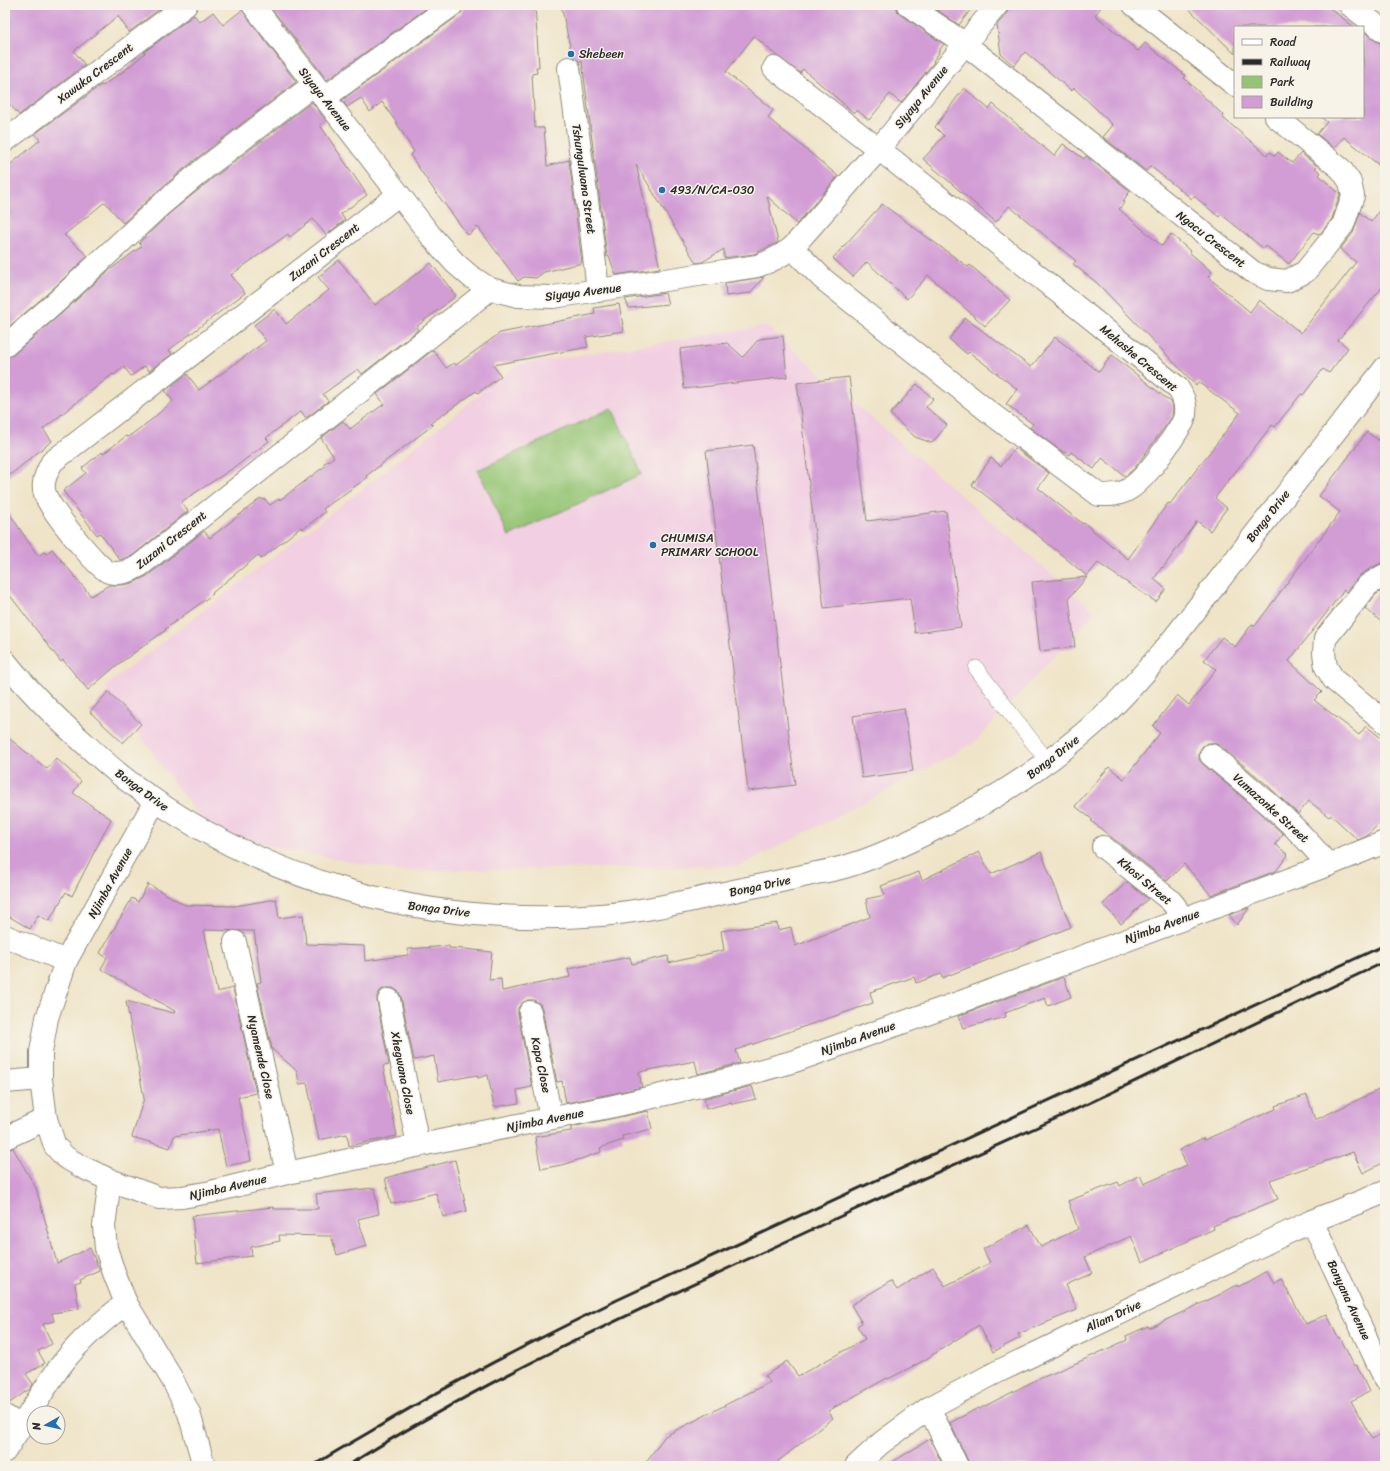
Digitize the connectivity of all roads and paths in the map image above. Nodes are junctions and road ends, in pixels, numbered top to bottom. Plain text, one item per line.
1 (186, 5) edge
2 (253, 5) edge
3 (452, 5) edge
4 (908, 5) edge
5 (997, 5) edge
6 (1134, 5) edge
7 (1350, 5) edge
8 (1385, 32) edge
9 (964, 44) junction
10 (569, 68) dead end
11 (774, 68) dead end
12 (1234, 84) edge
13 (319, 91) junction
14 (1277, 118) edge
15 (5, 141) edge
16 (878, 150) junction
17 (398, 195) junction
18 (792, 248) junction
19 (490, 289) junction
20 (598, 291) junction
21 (5, 346) edge
22 (1385, 368) edge
23 (1385, 576) edge
24 (5, 661) edge
25 (976, 668) dead end
26 (1385, 722) edge
27 (1211, 755) dead end
28 (1048, 762) junction
29 (155, 800) junction
30 (1385, 842) edge
31 (1103, 847) dead end
32 (1328, 865) junction
33 (1182, 919) junction
34 (5, 936) edge
35 (235, 942) dead end
36 (66, 961) junction
37 (389, 1000) dead end
38 (530, 1012) dead end
39 (41, 1079) junction
40 (5, 1082) edge
41 (552, 1118) junction
42 (46, 1119) junction
43 (5, 1138) edge
44 (418, 1145) junction
45 (287, 1173) junction
46 (110, 1180) junction
47 (1385, 1192) edge
48 (1312, 1221) junction
49 (126, 1303) junction
50 (1385, 1379) edge
51 (929, 1408) junction
52 (13, 1421) edge
53 (5, 1451) edge
54 (204, 1466) edge
55 (856, 1466) edge
56 (957, 1466) edge

1 - 15 street, Xawuka Crescent
2 - 13 street, Siyaya Avenue
3 - 13 street
4 - 9 street
5 - 9 street, Siyaya Avenue
6 - 12 street
7 - 8 street
9 - 14 street, Ngacu Crescent
9 - 16 street, Siyaya Avenue
10 - 20 street, Tshungulwana Street
11 - 16 street
13 - 17 street, Siyaya Avenue
13 - 21 street
16 - 18 street, Siyaya Avenue
16 - 18 street, Mehashe Crescent
17 - 19 street, Siyaya Avenue
17 - 19 street, Zuzani Crescent
18 - 20 street, Siyaya Avenue
19 - 20 street, Siyaya Avenue
22 - 28 street, Bonga Drive
23 - 26 street
24 - 29 street, Bonga Drive
25 - 28 lane
27 - 32 street, Vumazonke Street
28 - 29 street, Bonga Drive
29 - 36 street, Njimba Avenue
30 - 32 street, Njimba Avenue
31 - 33 street, Khosi Street
32 - 33 street, Njimba Avenue
33 - 41 street, Njimba Avenue
34 - 36 street
35 - 45 street, Nyamende Close
36 - 39 street, Njimba Avenue
37 - 44 street, Xhegwana Close
38 - 41 street, Kapa Close
39 - 40 street
39 - 42 street, Njimba Avenue
41 - 44 street, Njimba Avenue
42 - 43 street
42 - 46 street, Njimba Avenue
44 - 45 street, Njimba Avenue
45 - 46 street, Njimba Avenue
46 - 49 street
47 - 48 street, Aliam Drive
48 - 50 street, Banyana Avenue
48 - 51 street, Aliam Drive
49 - 52 street
49 - 54 street
51 - 55 street, Aliam Drive
51 - 56 street
52 - 53 street

